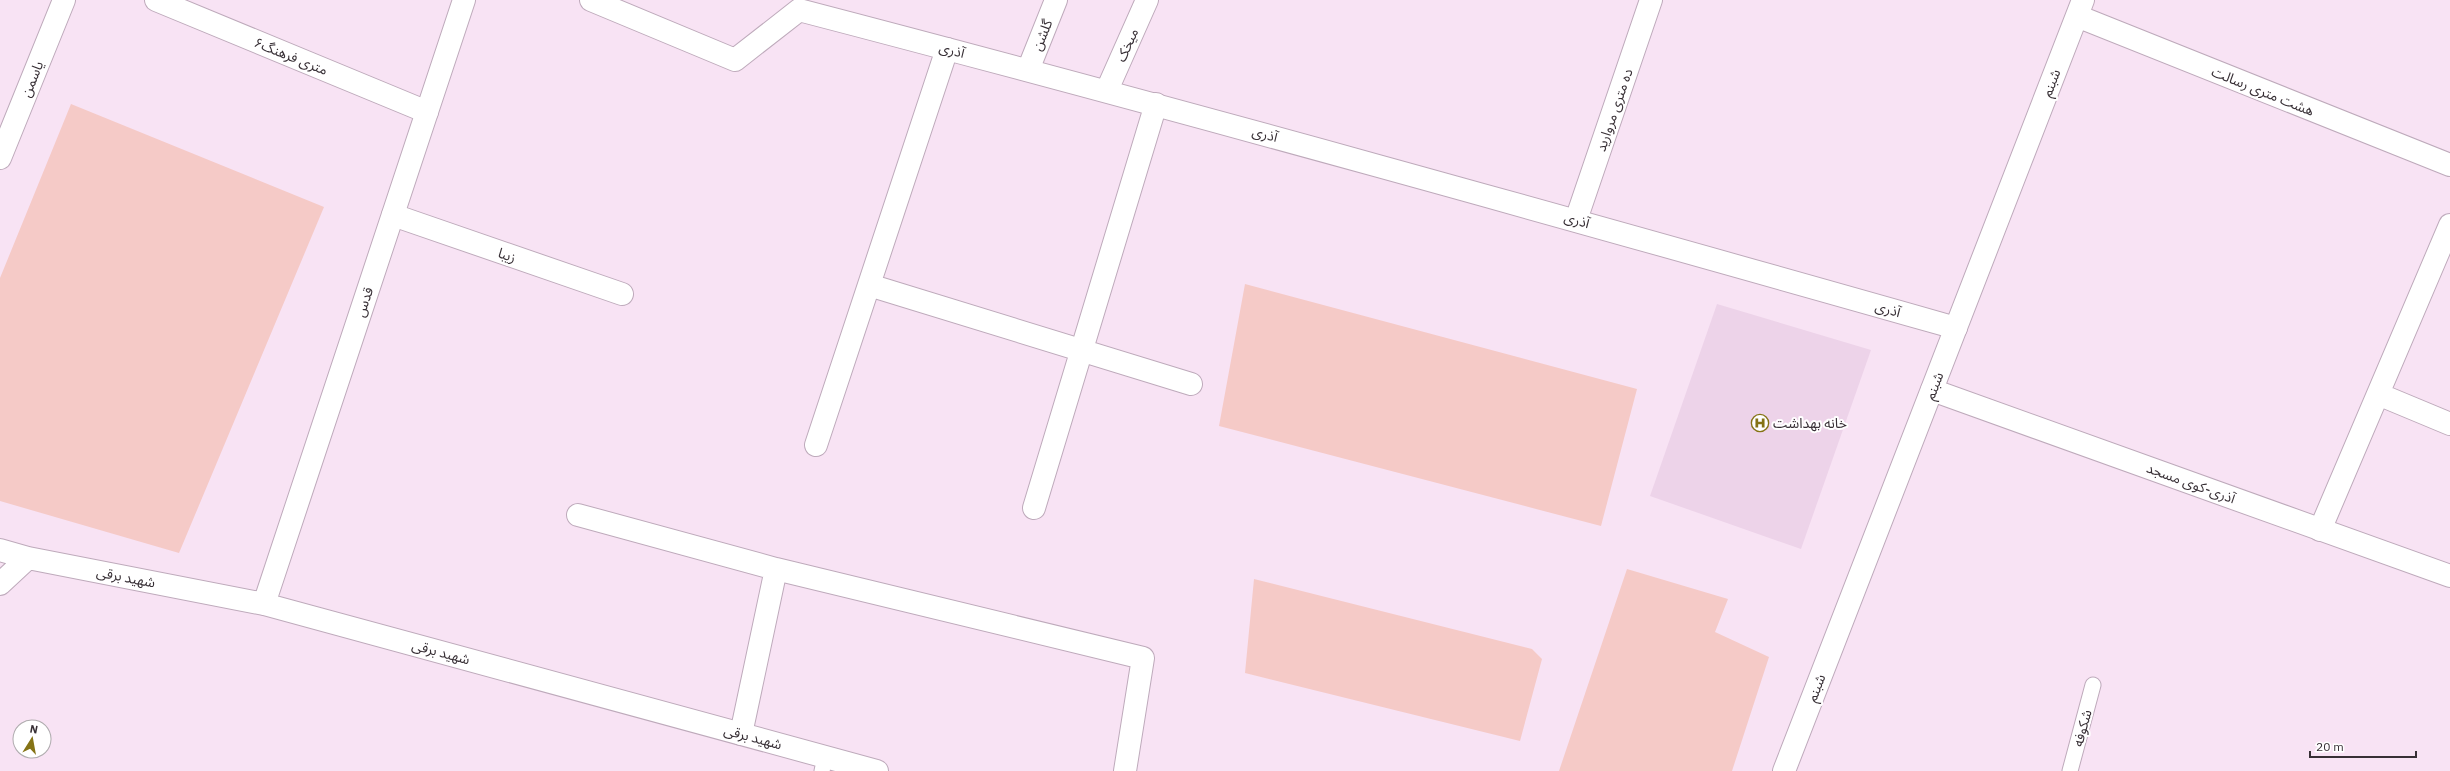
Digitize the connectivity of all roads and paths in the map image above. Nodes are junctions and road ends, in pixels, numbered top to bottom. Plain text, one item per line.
1 (64, 0) edge
2 (156, 0) edge
3 (464, 0) edge
4 (591, 0) edge
5 (1056, 0) edge
6 (1147, 0) edge
7 (1651, 0) edge
8 (2080, 8) edge
9 (947, 49) junction
10 (1028, 70) junction
11 (1107, 90) junction
12 (1156, 104) junction
13 (427, 112) junction
14 (4, 136) edge
15 (0, 158) edge
16 (2450, 166) edge
17 (393, 215) junction
18 (1576, 220) junction
19 (2450, 225) edge
20 (869, 285) junction
21 (622, 294) dead end
22 (1956, 328) junction
23 (1082, 350) junction
24 (1191, 384) dead end
25 (1932, 390) junction
26 (2378, 394) junction
27 (2450, 424) edge
28 (816, 445) dead end
29 (1034, 508) dead end
30 (578, 515) dead end
31 (2320, 530) junction
32 (0, 550) edge
33 (28, 558) junction
34 (776, 569) junction
35 (2450, 576) edge
36 (0, 584) edge
37 (264, 604) junction
38 (2093, 685) dead end
39 (741, 734) junction
40 (823, 764) edge
41 (877, 771) edge
42 (1125, 771) edge
43 (1784, 771) edge
44 (2070, 771) edge

1 - 14 street, یاسمن
2 - 13 street, ۶متری فرهنگ
3 - 13 street, قدس
4 - 9 street, آذری
5 - 10 street, گلشن
6 - 11 street, میخک
7 - 18 street, ده متری مروارید
8 - 16 street, هشت متری رسالت
8 - 22 street, شبنم
9 - 10 street, آذری
9 - 20 street
10 - 11 street, آذری
11 - 12 street, آذری
12 - 18 street, آذری
12 - 23 street
13 - 17 street, قدس
14 - 15 street, یاسمن
17 - 21 street, زیبا
17 - 37 street, قدس
18 - 22 street, آذری
19 - 26 street
20 - 23 street
20 - 28 street
22 - 25 street, شبنم
23 - 24 street
23 - 29 street
25 - 31 street, آذری-کوی مسجد
25 - 43 street, شبنم
26 - 27 street
26 - 31 street
30 - 34 street
31 - 35 street, آذری-کوی مسجد
32 - 33 street, شهید برقی
33 - 36 street
33 - 37 street, شهید برقی
34 - 39 street
34 - 42 street
37 - 39 street, شهید برقی
38 - 44 lane, شکوفه
39 - 40 street, شهید برقی
40 - 41 street, شهید برقی

